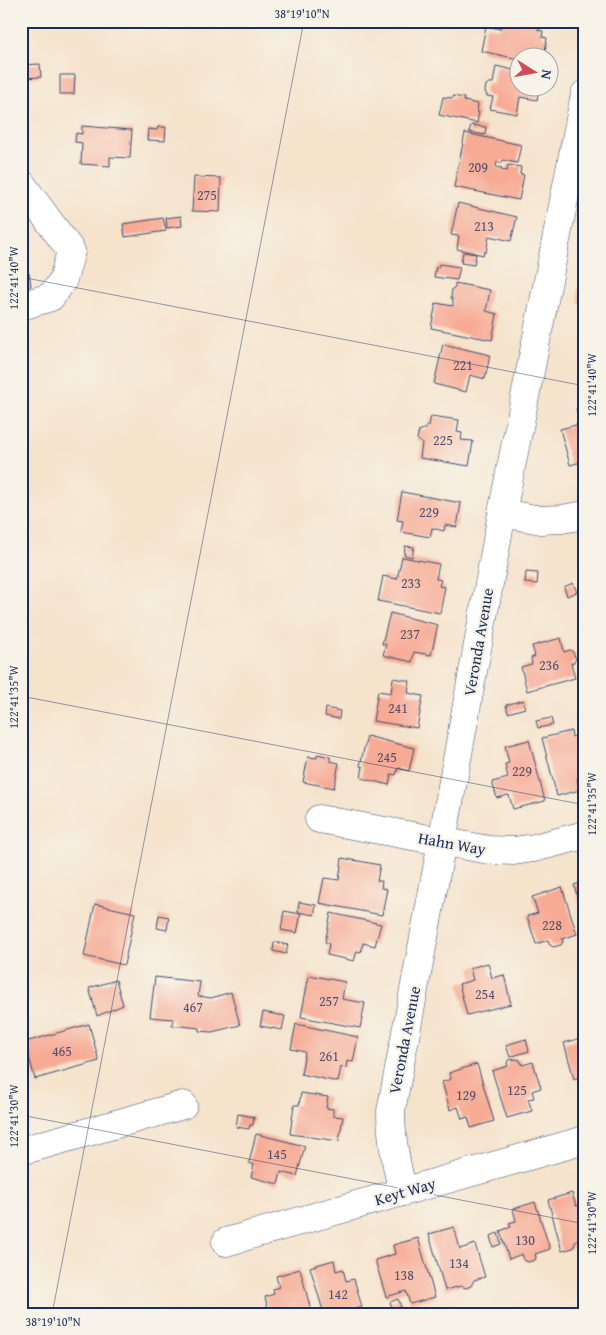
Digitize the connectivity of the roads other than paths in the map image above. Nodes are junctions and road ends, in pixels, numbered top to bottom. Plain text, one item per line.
1 (585, 94) edge
2 (21, 183) edge
3 (575, 195) edge
4 (21, 306) edge
5 (502, 513) junction
6 (585, 515) edge
7 (319, 819) dead end
8 (585, 835) edge
9 (442, 842) junction
10 (183, 1105) dead end
11 (585, 1140) edge
12 (21, 1151) edge
13 (403, 1192) junction
14 (226, 1242) dead end

1 - 3 street, Veronda Avenue
2 - 4 street
3 - 5 street, Veronda Avenue
5 - 6 street
5 - 9 street, Veronda Avenue
7 - 9 street, Hahn Way
8 - 9 street, Hahn Way
9 - 13 street, Veronda Avenue
10 - 12 street
11 - 13 street, Keyt Way
13 - 14 street, Keyt Way

